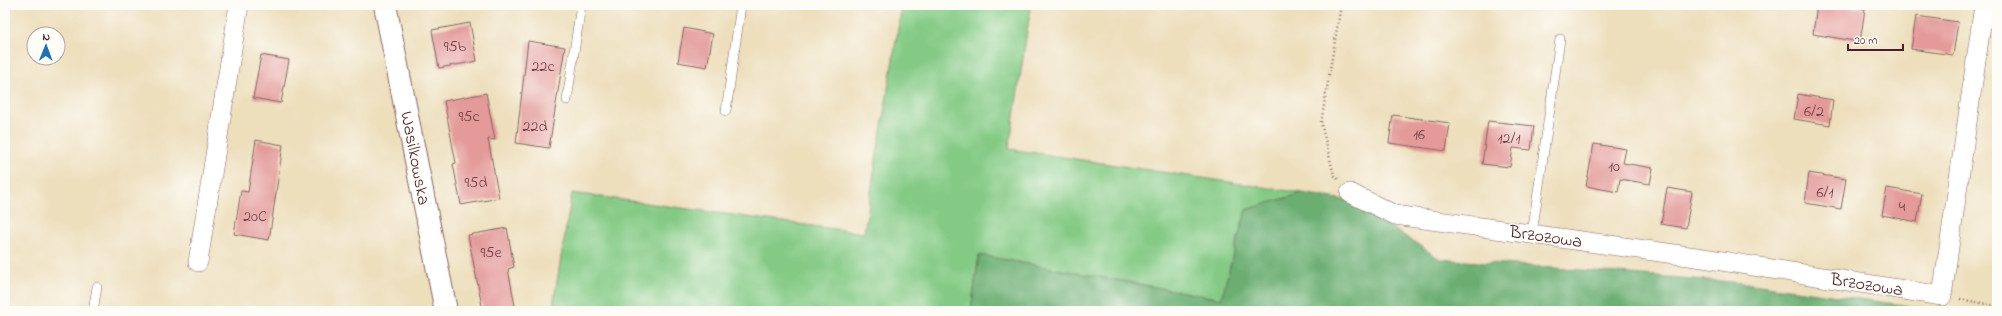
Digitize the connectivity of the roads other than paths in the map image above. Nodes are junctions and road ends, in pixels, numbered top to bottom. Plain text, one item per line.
1 (239, 5) edge
2 (385, 5) edge
3 (581, 5) edge
4 (741, 5) edge
5 (1984, 5) edge
6 (1560, 38) dead end
7 (567, 100) dead end
8 (726, 111) dead end
9 (1350, 193) road end
10 (1532, 234) junction
11 (198, 262) dead end
12 (97, 286) dead end
13 (93, 311) edge
14 (446, 311) edge

1 - 11 street
2 - 14 street, Wasilkowska
3 - 7 lane
4 - 8 lane
5 - 10 street, Brzozowa
6 - 10 lane
9 - 10 street, Brzozowa
12 - 13 lane

